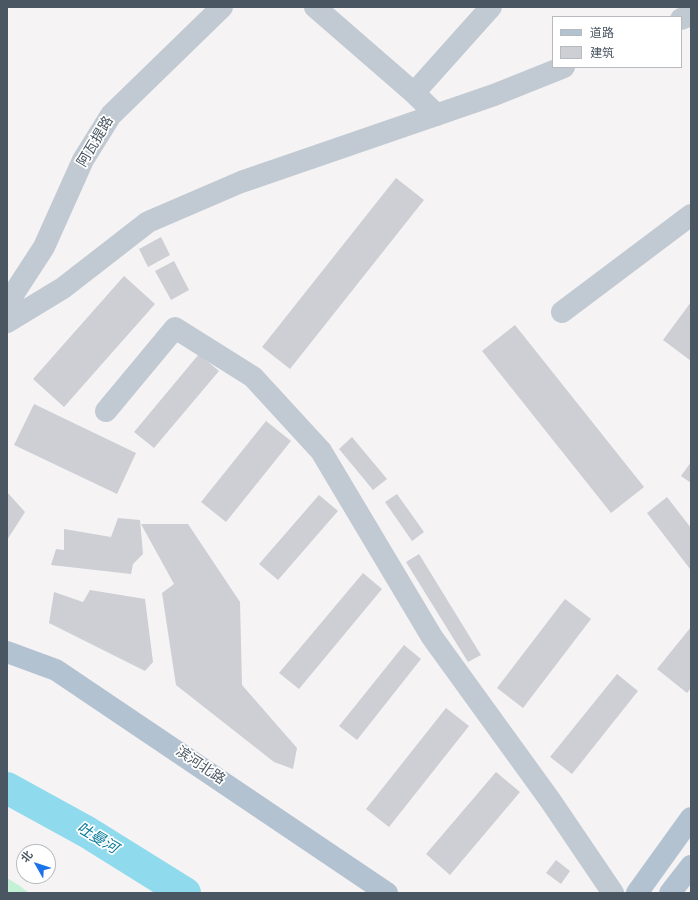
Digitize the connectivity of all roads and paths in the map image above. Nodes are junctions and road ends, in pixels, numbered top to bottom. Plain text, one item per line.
1 (222, 7) edge
2 (314, 7) edge
3 (491, 7) edge
4 (562, 68) edge
5 (414, 93) junction
6 (437, 115) junction
7 (691, 215) edge
8 (7, 304) edge
9 (562, 312) dead end
10 (7, 322) edge
11 (106, 411) dead end
12 (7, 652) edge
13 (691, 818) edge
14 (691, 866) edge
15 (387, 893) edge
16 (613, 893) edge
17 (637, 893) edge
18 (670, 893) edge

1 - 8 street, 阿瓦提路
2 - 5 street
3 - 5 street
4 - 6 street
5 - 6 street
6 - 10 street
7 - 9 street
11 - 16 street
12 - 15 main road, 滨河北路
13 - 17 main road
14 - 18 main road

